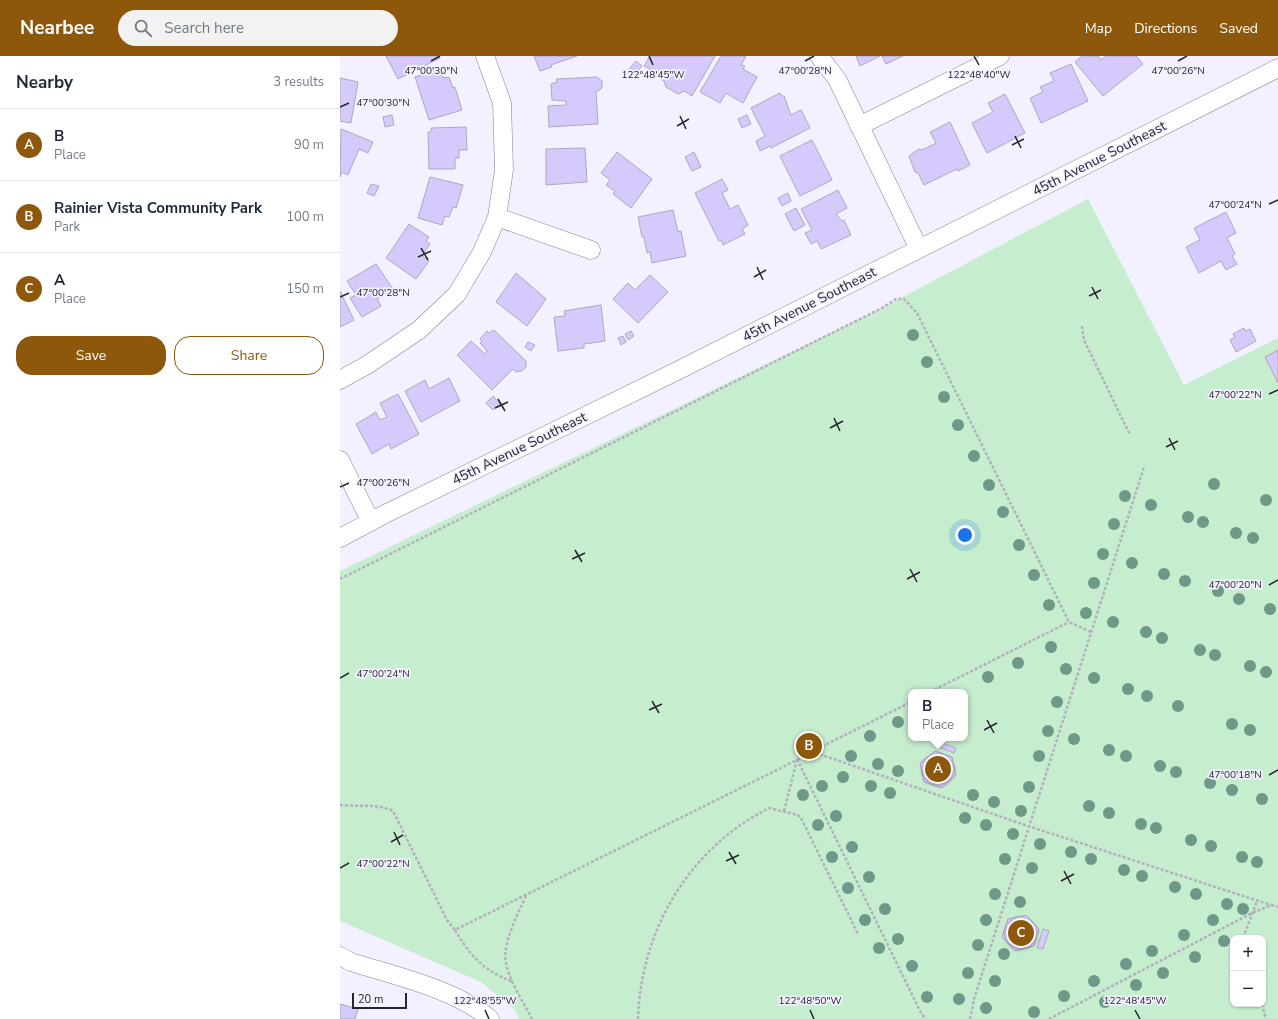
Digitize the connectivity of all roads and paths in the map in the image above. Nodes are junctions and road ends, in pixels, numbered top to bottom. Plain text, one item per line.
1 (484, 56) edge
2 (819, 56) edge
3 (1000, 56) edge
4 (1278, 68) edge
5 (860, 126) junction
6 (498, 217) junction
7 (919, 249) junction
8 (591, 250) dead end
9 (1082, 326) dead end
10 (340, 380) edge
11 (1130, 435) dead end
12 (340, 460) edge
13 (1144, 467) dead end
14 (371, 522) junction
15 (340, 538) edge
16 (340, 579) edge
17 (1069, 622) junction
18 (1091, 632) junction
19 (936, 689) edge
20 (908, 704) edge
21 (813, 752) junction
22 (797, 759) junction
23 (340, 805) edge
24 (784, 811) junction
25 (1028, 826) junction
26 (526, 896) junction
27 (1257, 901) junction
28 (1270, 905) junction
29 (1278, 907) edge
30 (1252, 913) junction
31 (455, 930) junction
32 (858, 934) dead end
33 (1244, 935) edge
34 (340, 956) edge
35 (513, 982) junction
36 (1263, 1007) edge
37 (490, 1019) edge
38 (532, 1019) edge
39 (638, 1019) edge
40 (926, 1019) edge
41 (970, 1019) edge
42 (1049, 1019) edge
43 (1266, 1019) edge

1 - 6 street
2 - 5 street
3 - 5 street
4 - 7 street, 45th Avenue Southeast
5 - 7 street
6 - 8 street
6 - 10 street
7 - 14 street, 45th Avenue Southeast
9 - 11 path
12 - 14 street
13 - 18 path
14 - 15 street, 45th Avenue Southeast
16 - 17 path
17 - 18 path
17 - 19 path
18 - 25 path
20 - 21 path
21 - 22 path
21 - 25 path
22 - 24 path
22 - 26 path
22 - 40 path
23 - 31 path
24 - 32 path
24 - 39 path
25 - 27 path
25 - 41 path
26 - 31 path
26 - 35 path
27 - 28 path
27 - 30 path
28 - 29 path
28 - 30 path
30 - 33 path
30 - 42 path
31 - 35 path
34 - 37 street
35 - 38 path
36 - 43 path

